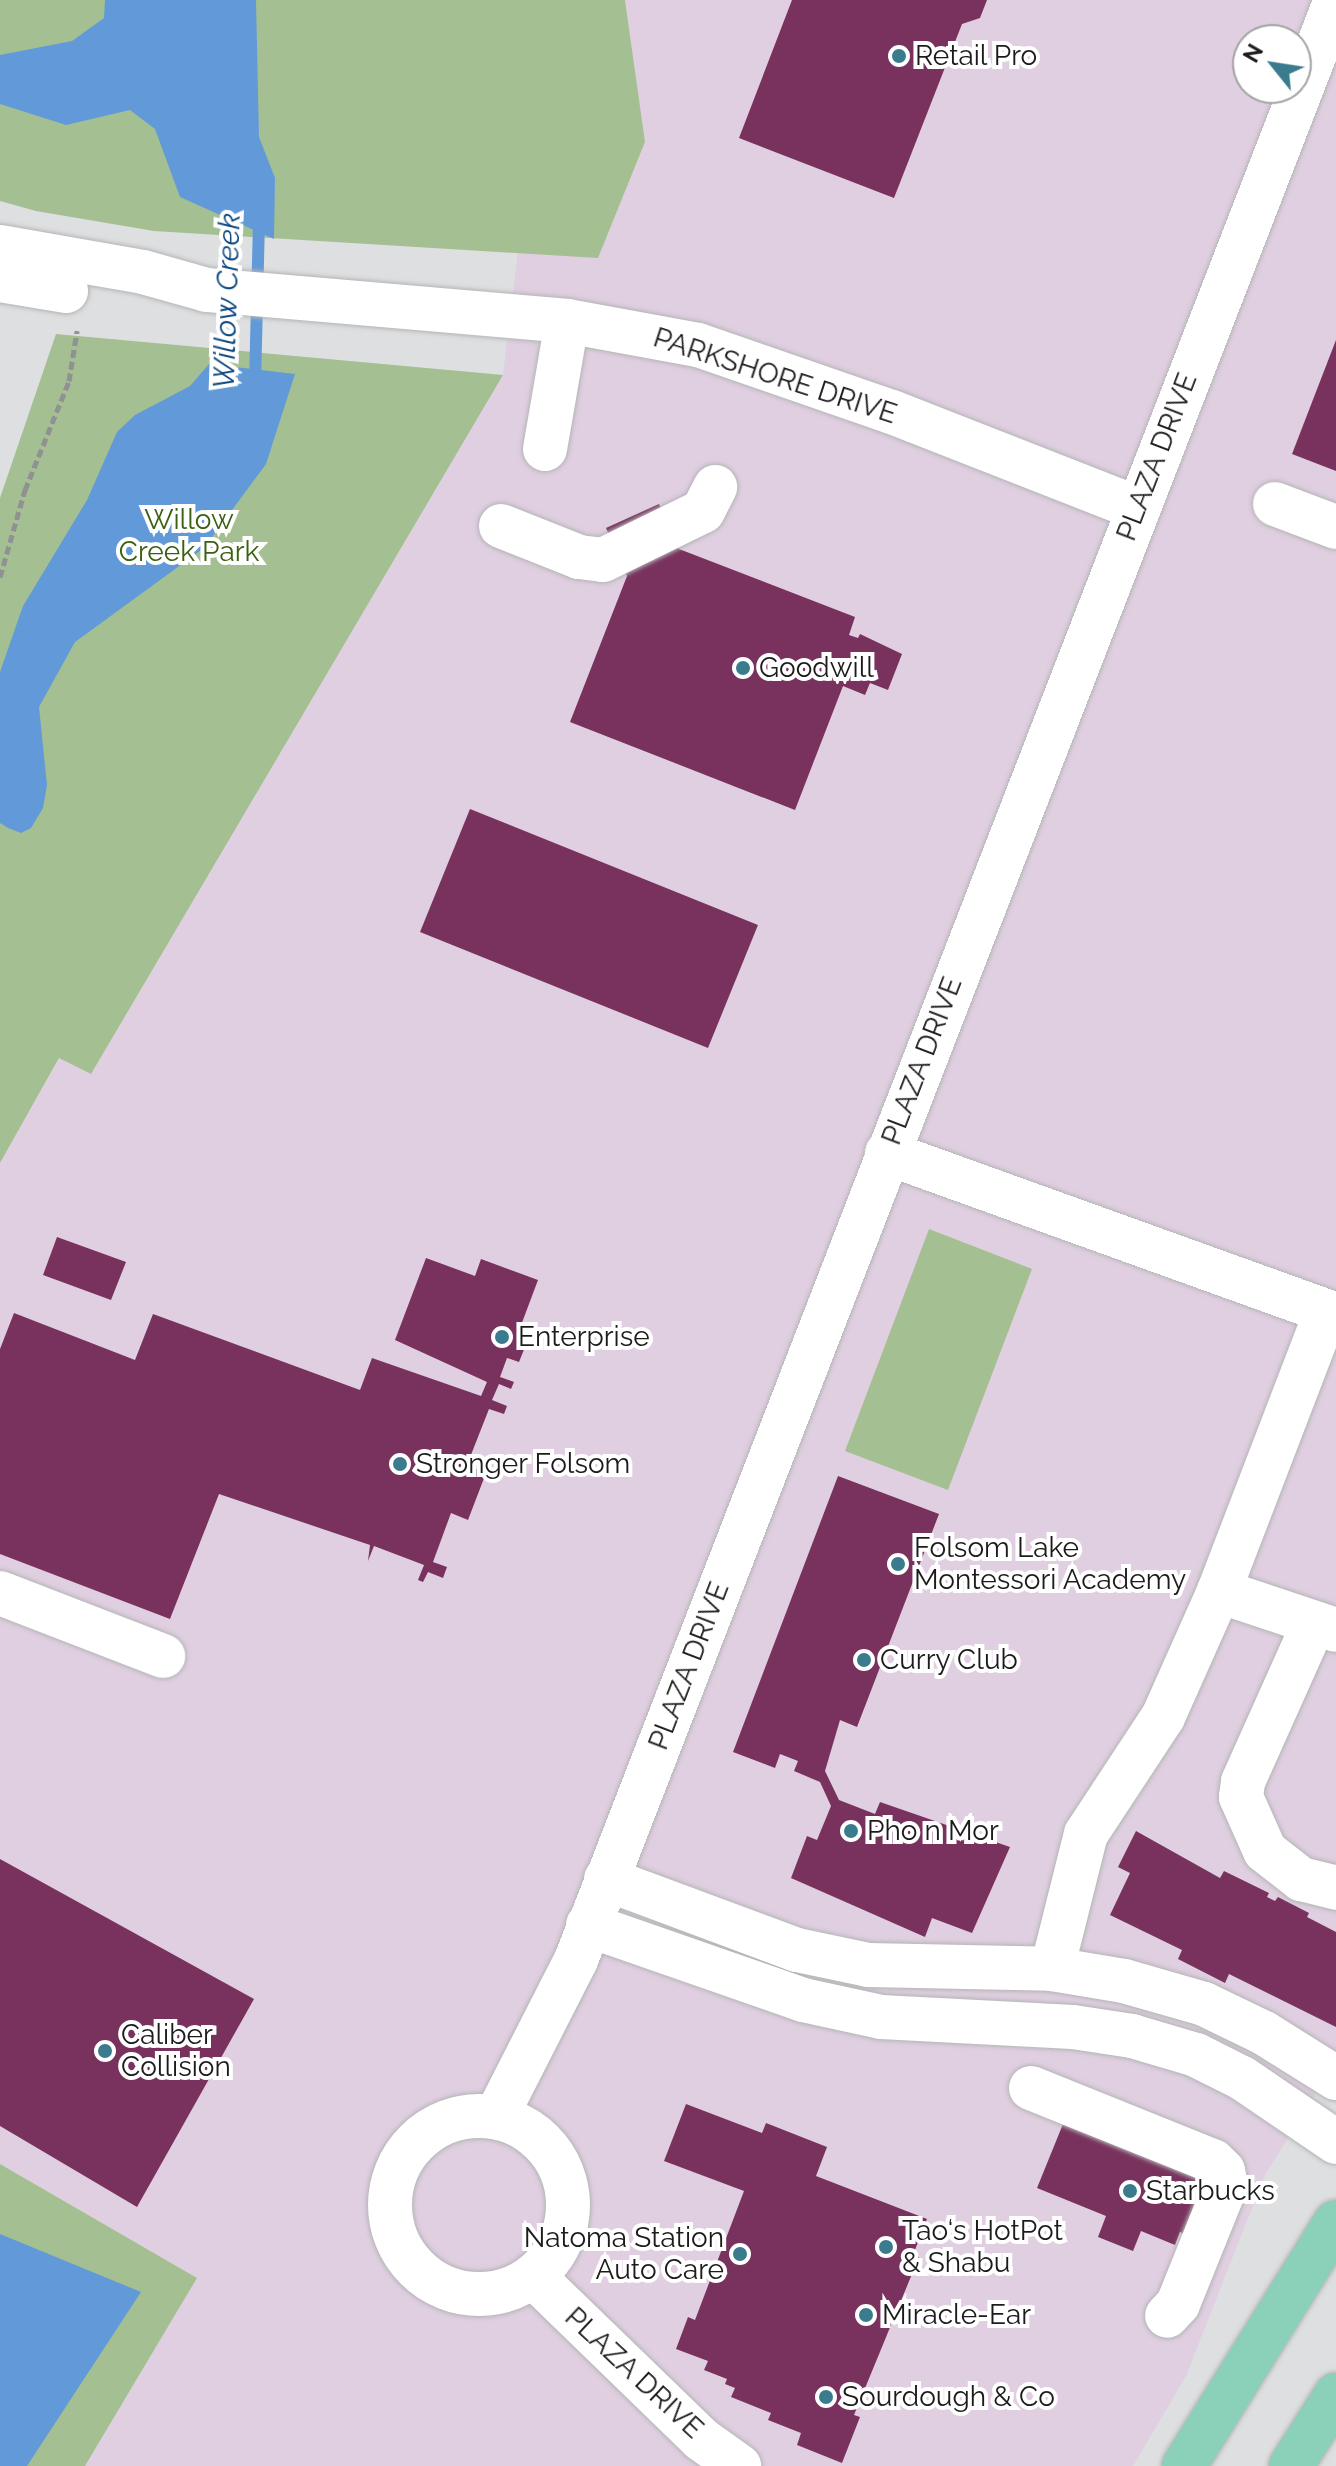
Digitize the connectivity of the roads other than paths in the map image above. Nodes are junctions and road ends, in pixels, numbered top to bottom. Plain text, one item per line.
1 (1336, 0) edge
2 (0, 247) edge
3 (0, 280) edge
4 (207, 290) junction
5 (567, 321) junction
6 (545, 449) dead end
7 (715, 487) dead end
8 (1275, 504) dead end
9 (1137, 508) junction
10 (501, 526) dead end
11 (1336, 527) edge
12 (887, 1153) junction
13 (1331, 1313) edge
14 (1219, 1591) junction
15 (0, 1593) edge
16 (1325, 1627) edge
17 (163, 1656) dead end
18 (606, 1879) junction
19 (1336, 1888) edge
20 (588, 1925) junction
21 (1052, 1969) junction
22 (1336, 2078) edge
23 (1031, 2088) dead end
24 (496, 2117) junction
25 (1336, 2142) edge
26 (1336, 2222) edge
27 (533, 2276) junction
28 (1167, 2316) dead end
29 (1336, 2395) edge
30 (739, 2466) edge
31 (1184, 2466) edge
32 (1291, 2466) edge

1 - 9 street, PLAZA DRIVE
2 - 4 street, PARKSHORE DRIVE
3 - 4 street, PARKSHORE DRIVE
4 - 5 street, PARKSHORE DRIVE
5 - 6 street
5 - 9 street, PARKSHORE DRIVE
7 - 10 street
8 - 11 street
9 - 12 street, PLAZA DRIVE
12 - 13 street
12 - 18 street, PLAZA DRIVE
13 - 14 street
14 - 16 street
14 - 21 street
15 - 17 street
16 - 19 street
18 - 20 street, PLAZA DRIVE
18 - 21 street
20 - 24 street, PLAZA DRIVE
20 - 25 street
21 - 22 street
23 - 28 street
24 - 27 street
24 - 27 street
26 - 31 main road
27 - 30 street, PLAZA DRIVE
29 - 32 main road

